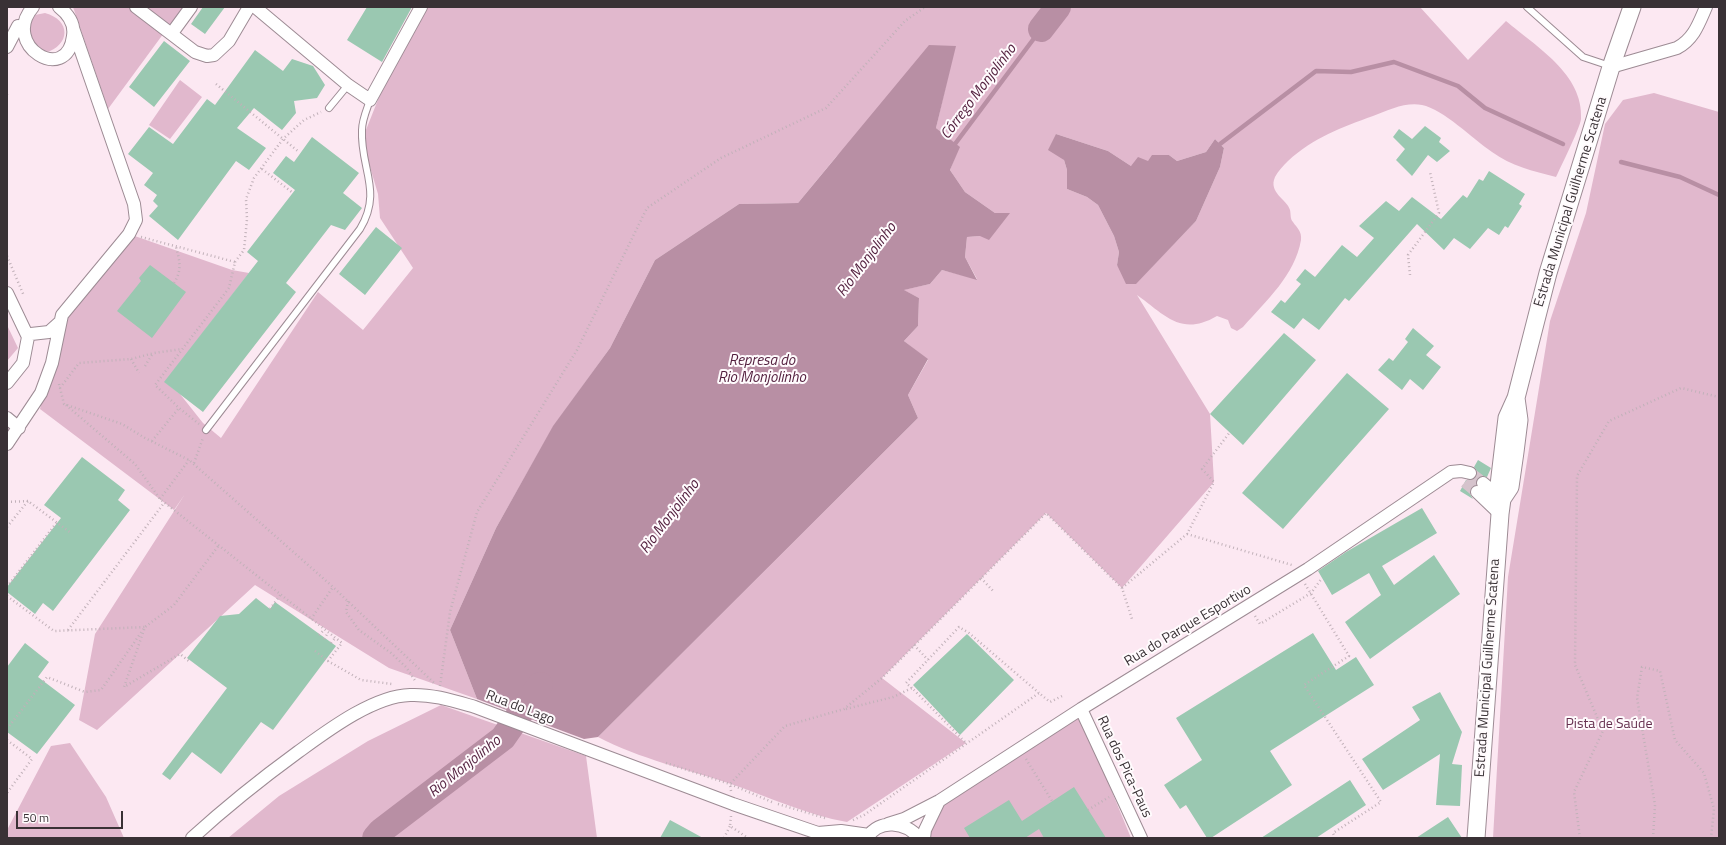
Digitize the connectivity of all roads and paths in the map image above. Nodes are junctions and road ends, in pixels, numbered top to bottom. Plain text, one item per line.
1 (32, 7) edge
2 (136, 7) edge
3 (190, 7) edge
4 (249, 7) edge
5 (255, 7) edge
6 (421, 7) edge
7 (925, 7) edge
8 (1528, 7) edge
9 (1632, 7) edge
10 (1706, 7) edge
11 (62, 8) edge
12 (18, 25) junction
13 (73, 28) junction
14 (172, 33) junction
15 (7, 47) edge
16 (1611, 67) junction
17 (216, 84) dead end
18 (348, 85) junction
19 (370, 100) junction
20 (329, 108) joint
21 (283, 139) junction
22 (299, 152) dead end
23 (262, 169) junction
24 (1430, 172) dead end
25 (293, 193) dead end
26 (129, 234) junction
27 (176, 247) junction
28 (7, 256) edge
29 (235, 262) junction
30 (1410, 275) dead end
31 (174, 283) dead end
32 (7, 293) edge
33 (25, 298) dead end
34 (59, 324) junction
35 (28, 337) junction
36 (182, 349) junction
37 (154, 353) junction
38 (131, 359) junction
39 (52, 363) junction
40 (145, 366) dead end
41 (139, 374) dead end
42 (7, 384) edge
43 (60, 388) junction
44 (1719, 397) edge
45 (64, 404) junction
46 (178, 408) junction
47 (7, 418) edge
48 (19, 428) junction
49 (206, 430) junction
50 (1230, 432) dead end
51 (152, 441) junction
52 (7, 444) edge
53 (189, 460) junction
54 (194, 464) junction
55 (1467, 477) tunnel mouth
56 (1480, 488) tunnel mouth
57 (160, 499) junction
58 (28, 500) junction
59 (7, 502) edge
60 (164, 502) junction
61 (1501, 507) junction
62 (57, 522) junction
63 (7, 527) edge
64 (71, 533) dead end
65 (1187, 534) junction
66 (219, 545) junction
67 (1304, 572) junction
68 (981, 578) junction
69 (1322, 578) dead end
70 (7, 587) edge
71 (333, 587) junction
72 (1122, 588) junction
73 (994, 592) dead end
74 (1311, 593) junction
75 (281, 594) junction
76 (7, 596) edge
77 (348, 601) junction
78 (1250, 606) junction
79 (270, 609) dead end
80 (311, 619) junction
81 (1132, 619) dead end
82 (144, 627) junction
83 (67, 630) junction
84 (324, 630) junction
85 (328, 633) junction
86 (319, 635) dead end
87 (335, 638) junction
88 (324, 639) dead end
89 (331, 643) dead end
90 (914, 645) junction
91 (315, 651) dead end
92 (928, 660) junction
93 (328, 661) junction
94 (190, 662) dead end
95 (398, 684) dead end
96 (420, 687) dead end
97 (912, 688) junction
98 (1039, 693) junction
99 (1064, 695) dead end
100 (844, 709) junction
101 (1081, 709) junction
102 (7, 729) edge
103 (7, 740) edge
104 (966, 743) junction
105 (1020, 750) junction
106 (1120, 791) junction
107 (7, 793) edge
108 (939, 801) junction
109 (1052, 801) dead end
110 (772, 802) dead end
111 (1088, 810) dead end
112 (825, 818) dead end
113 (832, 819) dead end
114 (846, 822) dead end
115 (888, 824) junction
116 (730, 826) dead end
117 (819, 835) edge
118 (868, 836) edge
119 (192, 838) edge
120 (724, 838) edge
121 (919, 838) edge
122 (924, 838) edge
123 (1141, 838) edge
124 (1335, 838) edge
125 (1476, 838) edge
126 (1580, 838) edge
127 (1653, 838) edge
128 (1711, 838) edge

1 - 12 street
2 - 14 street
3 - 14 street
4 - 14 street
5 - 18 street
6 - 19 street
7 - 77 path
8 - 16 lane
9 - 16 main road, Estrada Municipal Guilherme Scatena
10 - 16 street
11 - 13 street
12 - 13 street
12 - 15 street
13 - 26 street
16 - 61 main road, Estrada Municipal Guilherme Scatena
17 - 21 path
18 - 19 street
18 - 20 lane
19 - 49 lane
20 - 21 path
21 - 22 path
21 - 23 path
23 - 25 path
23 - 29 path
24 - 30 path
26 - 27 path
26 - 34 street
27 - 29 path
27 - 31 path
28 - 33 path
29 - 36 path
32 - 35 street
34 - 35 street
34 - 39 street
35 - 42 street
36 - 37 path
36 - 46 path
37 - 38 path
37 - 40 path
38 - 41 path
38 - 43 path
39 - 43 path
39 - 48 street
43 - 45 path
44 - 126 path
45 - 51 path
45 - 57 path
46 - 49 path
46 - 51 path
47 - 48 street
48 - 52 street
49 - 54 path
50 - 65 path
51 - 53 path
53 - 54 path
53 - 57 path
54 - 71 path
55 - 67 street, Rua do Parque Esportivo
56 - 61 street
57 - 60 path
58 - 59 path
58 - 62 path
58 - 63 path
60 - 66 path
60 - 83 path
61 - 125 main road, Estrada Municipal Guilherme Scatena
62 - 64 path
62 - 70 path
65 - 67 path
65 - 72 path
66 - 75 path
66 - 82 path
67 - 74 path
67 - 78 street, Rua do Parque Esportivo
68 - 72 path
68 - 73 path
68 - 90 path
69 - 74 path
71 - 77 path
71 - 80 path
72 - 81 path
74 - 78 path
74 - 124 path
75 - 79 path
75 - 80 path
76 - 83 path
77 - 96 path
78 - 101 street, Rua do Parque Esportivo
80 - 84 path
82 - 83 path
82 - 94 path
82 - 102 path
84 - 85 path
84 - 86 path
85 - 87 path
85 - 88 path
87 - 89 path
87 - 93 path
90 - 92 path
90 - 100 path
91 - 93 path
92 - 97 path
92 - 98 path
93 - 95 path
97 - 100 path
97 - 104 path
98 - 99 path
98 - 104 path
100 - 110 path
101 - 105 street, Rua do Parque Esportivo
101 - 106 street, Rua dos Pica-Paus
103 - 107 path
104 - 114 path
105 - 108 street, Rua do Parque Esportivo
105 - 109 path
106 - 111 path
106 - 123 street, Rua dos Pica-Paus
108 - 115 street, Rua do Parque Esportivo
108 - 122 street
112 - 113 path
115 - 118 street, Rua do Parque Esportivo
115 - 121 street
116 - 120 path
117 - 118 street, Rua do Lago
117 - 119 street, Rua do Lago
127 - 128 path

